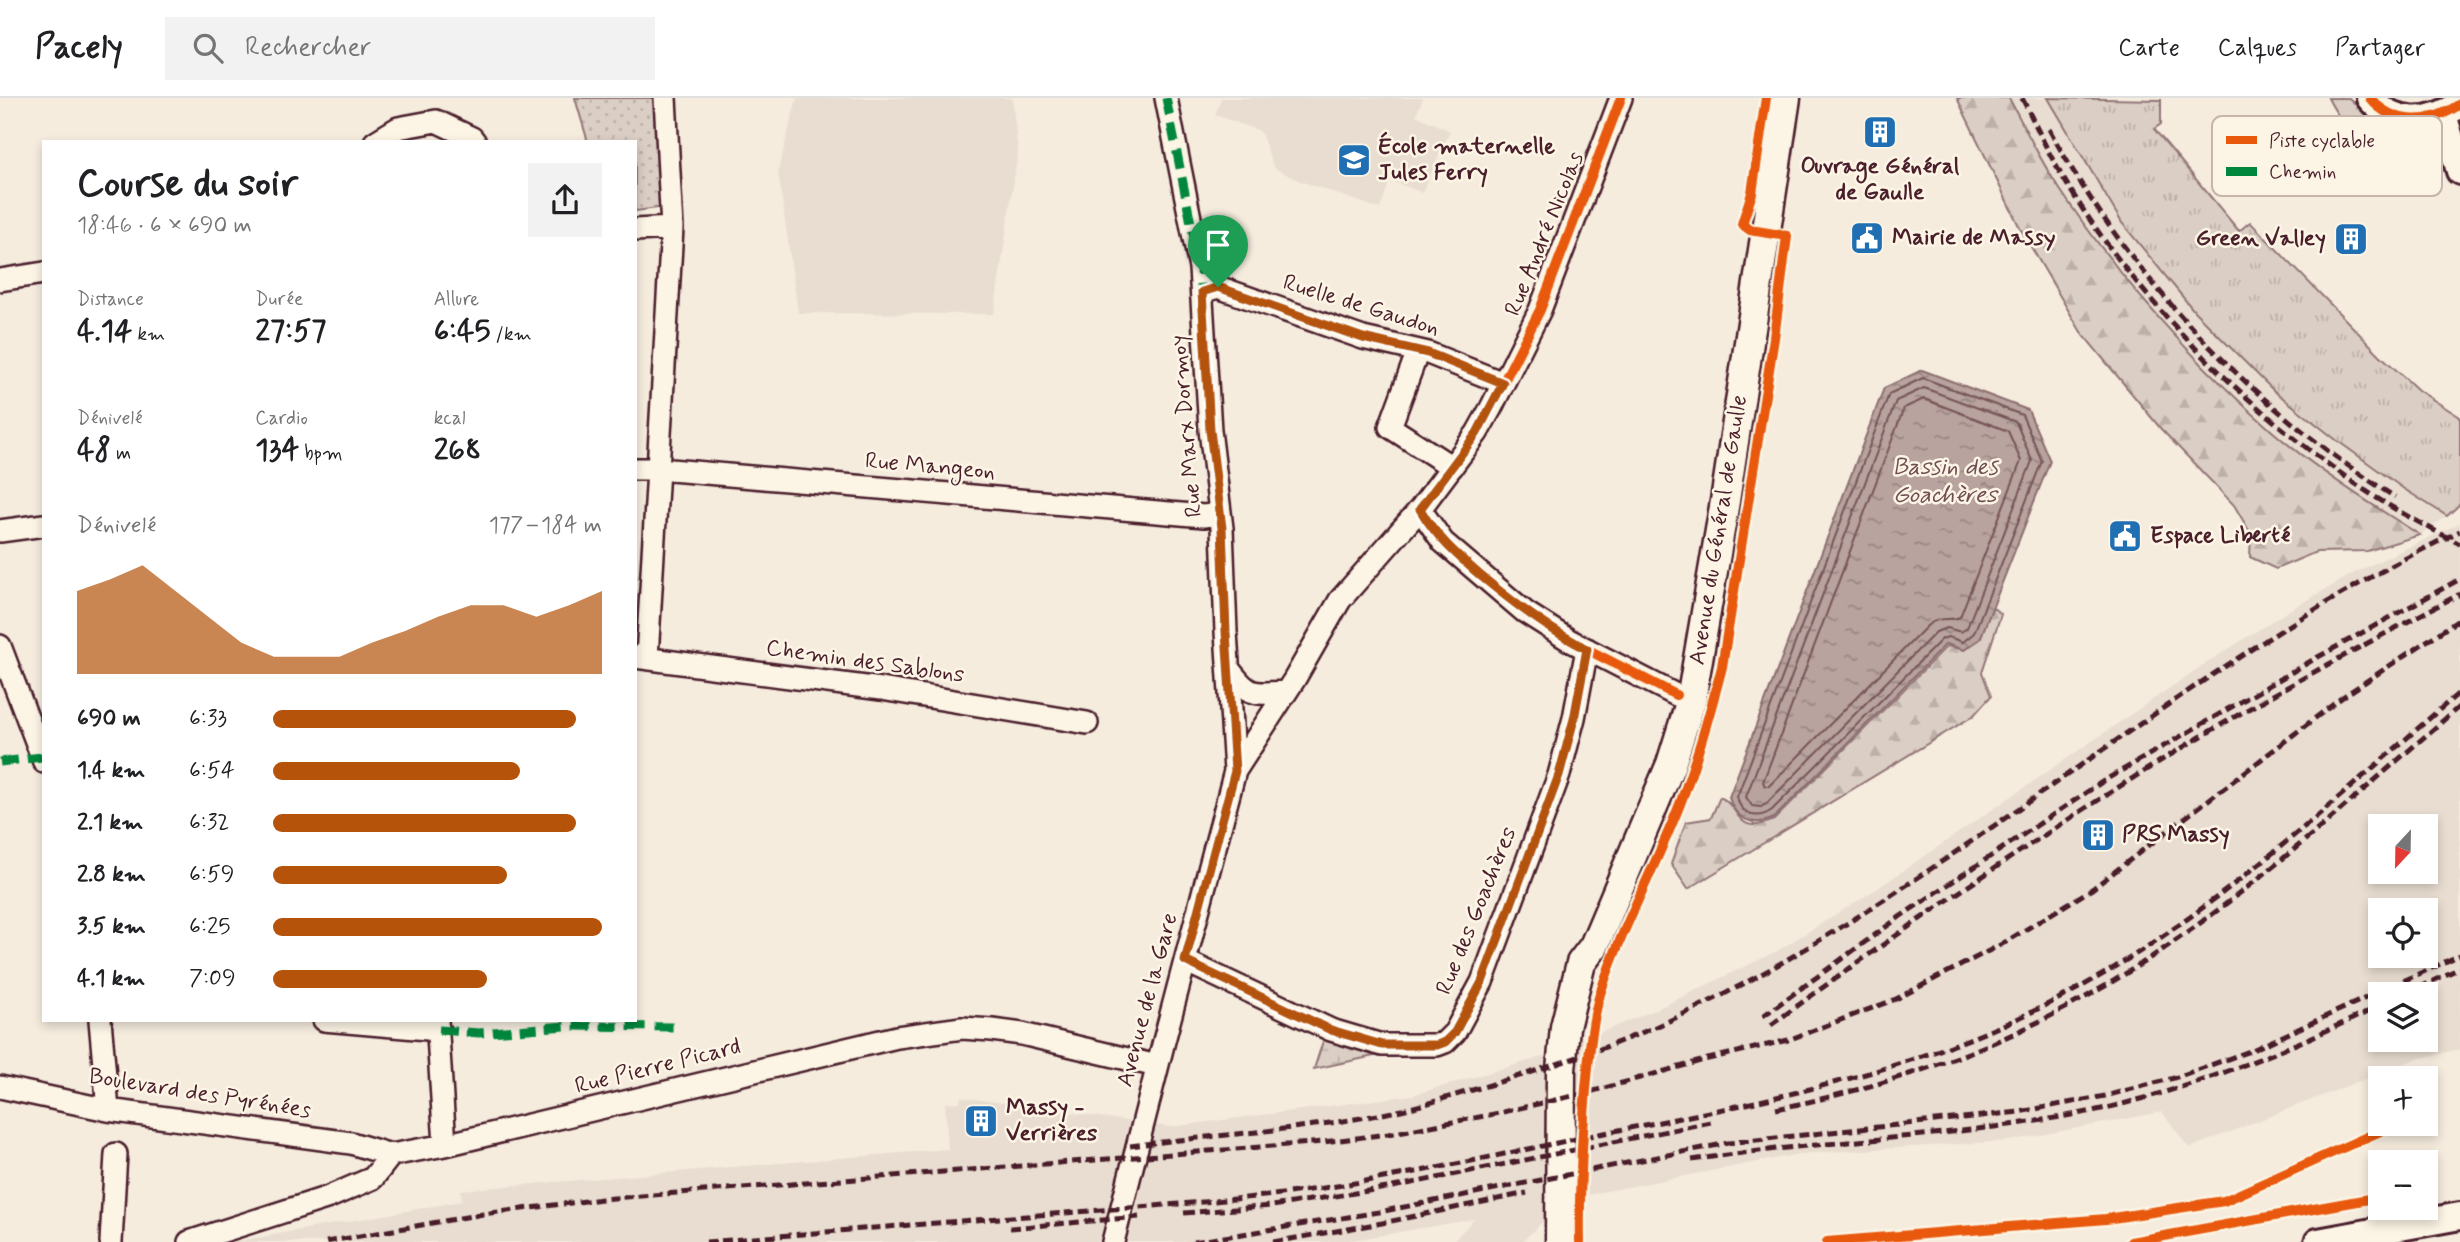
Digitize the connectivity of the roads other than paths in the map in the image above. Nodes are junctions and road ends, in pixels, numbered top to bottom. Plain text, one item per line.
1 (665, 98) edge
2 (1166, 98) edge
3 (1621, 98) edge
4 (1786, 98) edge
5 (2370, 100) edge
6 (2451, 110) edge
7 (2397, 116) edge
8 (378, 140) edge
9 (474, 140) edge
10 (2460, 171) edge
11 (672, 228) junction
12 (637, 230) edge
13 (42, 273) edge
14 (0, 280) edge
15 (1202, 292) junction
16 (1418, 351) junction
17 (1503, 383) junction
18 (1452, 467) junction
19 (637, 469) edge
20 (659, 469) junction
21 (1420, 509) junction
22 (1219, 514) junction
23 (42, 525) edge
24 (0, 531) edge
25 (0, 646) edge
26 (1587, 649) junction
27 (641, 657) edge
28 (1229, 669) junction
29 (1286, 692) junction
30 (1676, 695) dead end
31 (1087, 723) dead end
32 (42, 757) edge
33 (1235, 771) junction
34 (1594, 946) junction
35 (1185, 961) junction
36 (100, 1022) edge
37 (370, 1022) edge
38 (438, 1025) edge
39 (1157, 1066) junction
40 (0, 1087) edge
41 (108, 1110) junction
42 (445, 1144) junction
43 (116, 1154) dead end
44 (391, 1155) junction
45 (2460, 1216) edge
46 (111, 1242) edge
47 (189, 1242) edge
48 (1113, 1242) edge
49 (1560, 1242) edge
50 (1572, 1242) edge
51 (2318, 1242) edge

1 - 11 street
2 - 15 street, Rue Marx Dormoy
3 - 17 street, Rue André Nicolas
4 - 34 main road, Avenue du Général de Gaulle
5 - 7 street
6 - 10 street
8 - 9 street
11 - 12 street
11 - 20 street
13 - 14 street
15 - 16 street, Ruelle de Gaudon
15 - 22 street, Rue Marx Dormoy
16 - 17 street, Ruelle de Gaudon
16 - 18 street
17 - 18 street, Rue André Nicolas
18 - 21 street, Rue André Nicolas
19 - 20 street, Rue Mangeon
20 - 22 street, Rue Mangeon
20 - 27 street
21 - 26 street
21 - 29 street, Rue André Nicolas
22 - 28 street, Rue Marx Dormoy
23 - 24 street
25 - 32 street
26 - 30 street
26 - 35 street, Rue des Goachères
27 - 31 street, Chemin des Sablons
28 - 29 street
28 - 33 street, Rue Marx Dormoy
29 - 33 street, Rue André Nicolas
33 - 35 street, Avenue de la Gare
34 - 49 main road, Avenue du Général de Gaulle
34 - 50 main road, Avenue du Général de Gaulle
35 - 39 street, Avenue de la Gare
36 - 41 street
37 - 38 street
38 - 42 street
39 - 42 street, Rue Pierre Picard
39 - 48 street, Avenue de la Gare
40 - 41 street, Boulevard des Pyrénées
41 - 44 street, Boulevard des Pyrénées
42 - 44 street, Rue Pierre Picard
43 - 46 street
44 - 47 street
45 - 51 street

